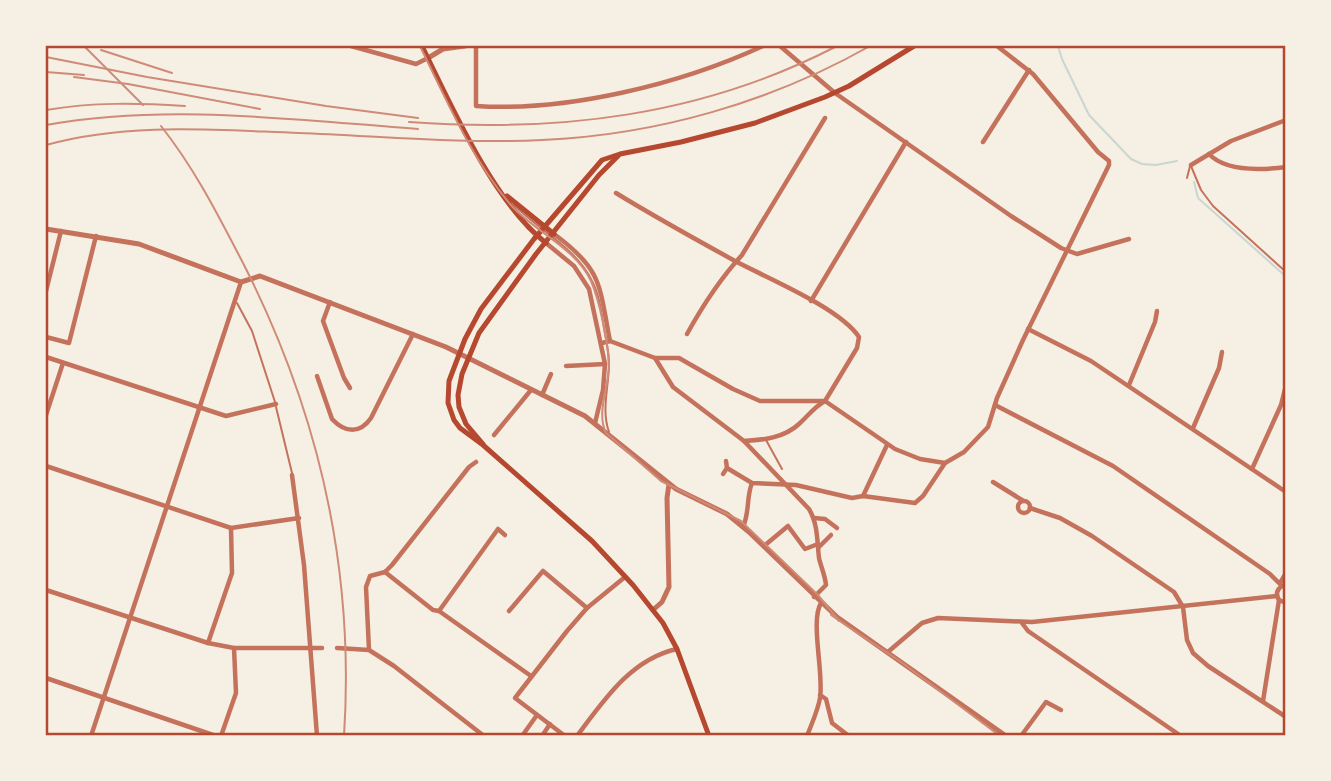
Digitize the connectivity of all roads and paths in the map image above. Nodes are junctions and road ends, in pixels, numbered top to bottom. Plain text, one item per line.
1 (351, 46) edge
2 (422, 46) edge
3 (465, 46) edge
4 (476, 46) edge
5 (763, 46) edge
6 (780, 46) edge
7 (914, 46) edge
8 (997, 46) edge
9 (428, 58) junction
10 (1029, 70) junction
11 (835, 93) junction
12 (825, 118) dead end
13 (1286, 120) edge
14 (906, 142) junction
15 (983, 142) dead end
16 (620, 154) junction
17 (1209, 154) junction
18 (1191, 165) junction
19 (1286, 167) edge
20 (592, 169) junction
21 (599, 175) junction
22 (1187, 178) dead end
23 (502, 191) junction
24 (617, 193) dead end
25 (542, 228) junction
26 (46, 229) edge
27 (61, 231) junction
28 (96, 236) junction
29 (536, 236) junction
30 (550, 238) junction
31 (1129, 239) dead end
32 (1067, 251) junction
33 (736, 262) junction
34 (1286, 272) edge
35 (241, 282) junction
36 (46, 291) edge
37 (234, 299) junction
38 (331, 301) junction
39 (811, 301) junction
40 (1157, 311) dead end
41 (1028, 329) junction
42 (412, 334) junction
43 (687, 334) dead end
44 (46, 337) edge
45 (607, 344) junction
46 (1222, 352) dead end
47 (459, 354) junction
48 (46, 357) edge
49 (469, 358) junction
50 (655, 358) junction
51 (63, 362) junction
52 (605, 364) junction
53 (566, 366) dead end
54 (551, 374) dead end
55 (317, 376) dead end
56 (1129, 385) junction
57 (350, 388) dead end
58 (1285, 389) edge
59 (531, 390) junction
60 (542, 395) junction
61 (825, 401) junction
62 (276, 404) junction
63 (995, 405) junction
64 (199, 407) junction
65 (46, 415) edge
66 (595, 423) junction
67 (1193, 428) junction
68 (494, 435) dead end
69 (610, 435) junction
70 (766, 440) junction
71 (744, 441) junction
72 (887, 444) junction
73 (483, 445) junction
74 (726, 461) dead end
75 (476, 462) dead end
76 (945, 463) junction
77 (46, 466) edge
78 (727, 468) junction
79 (782, 469) dead end
80 (1252, 469) junction
81 (723, 474) dead end
82 (292, 475) joint
83 (993, 482) dead end
84 (752, 483) junction
85 (669, 484) junction
86 (786, 485) junction
87 (1286, 492) edge
88 (863, 496) junction
89 (1023, 501) junction
90 (166, 505) junction
91 (1030, 508) junction
92 (299, 518) junction
93 (814, 518) junction
94 (743, 527) junction
95 (231, 528) junction
96 (837, 528) dead end
97 (831, 535) dead end
98 (505, 536) dead end
99 (818, 545) junction
100 (764, 546) junction
101 (385, 572) junction
102 (1286, 573) edge
103 (626, 576) junction
104 (1282, 585) edge
105 (46, 590) edge
106 (814, 597) junction
107 (1278, 598) junction
108 (821, 603) junction
109 (1286, 603) edge
110 (1183, 607) junction
111 (587, 608) junction
112 (653, 610) junction
113 (439, 611) junction
114 (509, 611) dead end
115 (129, 618) junction
116 (1021, 622) junction
117 (208, 643) junction
118 (234, 648) junction
119 (322, 648) dead end
120 (337, 648) dead end
121 (312, 649) junction
122 (677, 649) junction
123 (369, 650) junction
124 (889, 651) junction
125 (531, 676) junction
126 (46, 678) edge
127 (820, 695) junction
128 (104, 696) junction
129 (1263, 701) junction
130 (1061, 710) dead end
131 (537, 715) junction
132 (1286, 717) edge
133 (550, 724) junction
134 (563, 734) edge
135 (707, 734) edge
136 (91, 736) edge
137 (219, 736) edge
138 (317, 736) edge
139 (484, 736) edge
140 (522, 736) edge
141 (542, 736) edge
142 (577, 736) edge
143 (807, 736) edge
144 (849, 736) edge
145 (1006, 736) edge
146 (1021, 736) edge
147 (1181, 736) edge

1 - 9 street
2 - 9 main road
3 - 9 street
4 - 5 street
6 - 11 street
7 - 11 main road
8 - 10 street
9 - 23 main road
10 - 15 street
10 - 32 street
11 - 14 street
11 - 16 main road
12 - 33 street
13 - 17 street
14 - 32 street
14 - 39 street
16 - 20 main road
16 - 21 main road
17 - 18 street
17 - 19 street
18 - 22 lane
18 - 34 lane
20 - 21 main road
20 - 25 main road
21 - 30 main road
23 - 25 main road
23 - 29 main road
24 - 33 street
25 - 29 main road
25 - 30 main road
26 - 27 street
27 - 28 street
27 - 36 street
28 - 35 street
28 - 44 street
29 - 30 main road
29 - 47 main road
30 - 45 street
30 - 45 street
30 - 49 main road
31 - 32 street
32 - 41 street
33 - 39 street
33 - 43 street
35 - 37 street
35 - 38 street
37 - 62 lane
37 - 64 street
38 - 42 street
38 - 57 street
39 - 61 street
40 - 56 street
41 - 56 street
41 - 63 street
42 - 47 street
42 - 55 street
45 - 50 street
45 - 52 street
45 - 69 lane
46 - 67 street
47 - 49 street
47 - 73 main road
48 - 51 street
49 - 59 street
49 - 73 main road
50 - 61 street
50 - 71 street
51 - 64 street
51 - 65 street
52 - 53 street
52 - 66 street
54 - 60 street
56 - 67 street
58 - 80 street
59 - 60 street
59 - 68 street
60 - 66 street
61 - 70 street
61 - 72 street
62 - 64 street
62 - 82 lane
63 - 76 street
63 - 104 street
64 - 90 street
66 - 69 street
67 - 80 street
69 - 85 street
70 - 71 street
70 - 79 lane
71 - 86 street
72 - 76 street
72 - 88 street
73 - 103 main road
74 - 78 street
75 - 101 street
76 - 88 street
77 - 90 street
78 - 81 street
78 - 84 street
80 - 87 street
82 - 92 street
83 - 89 street
84 - 86 street
84 - 94 street
85 - 94 street
85 - 112 street
86 - 88 street
86 - 93 street
89 - 91 street
89 - 91 street
90 - 95 street
90 - 115 street
91 - 110 street
92 - 95 street
92 - 121 street
93 - 96 street
93 - 99 street
94 - 100 street
95 - 117 street
97 - 99 street
98 - 113 street
99 - 100 street
99 - 106 street
100 - 106 street
101 - 113 street
101 - 123 street
102 - 104 street
103 - 111 street
103 - 112 main road
104 - 107 street
105 - 115 street
106 - 108 street
107 - 109 street
107 - 110 street
107 - 129 street
108 - 124 street
108 - 127 street
110 - 116 street
110 - 129 street
111 - 114 street
111 - 125 street
112 - 122 main road
113 - 125 street
115 - 117 street
115 - 128 street
116 - 124 street
116 - 147 street
117 - 118 street
118 - 121 street
118 - 137 street
119 - 121 street
120 - 123 street
121 - 138 street
122 - 135 main road
122 - 142 street
123 - 139 street
124 - 145 street
125 - 131 street
126 - 128 street
127 - 143 street
127 - 144 street
128 - 136 street
128 - 137 street
129 - 132 street
130 - 146 street
131 - 133 street
131 - 140 street
133 - 134 street
133 - 141 street

